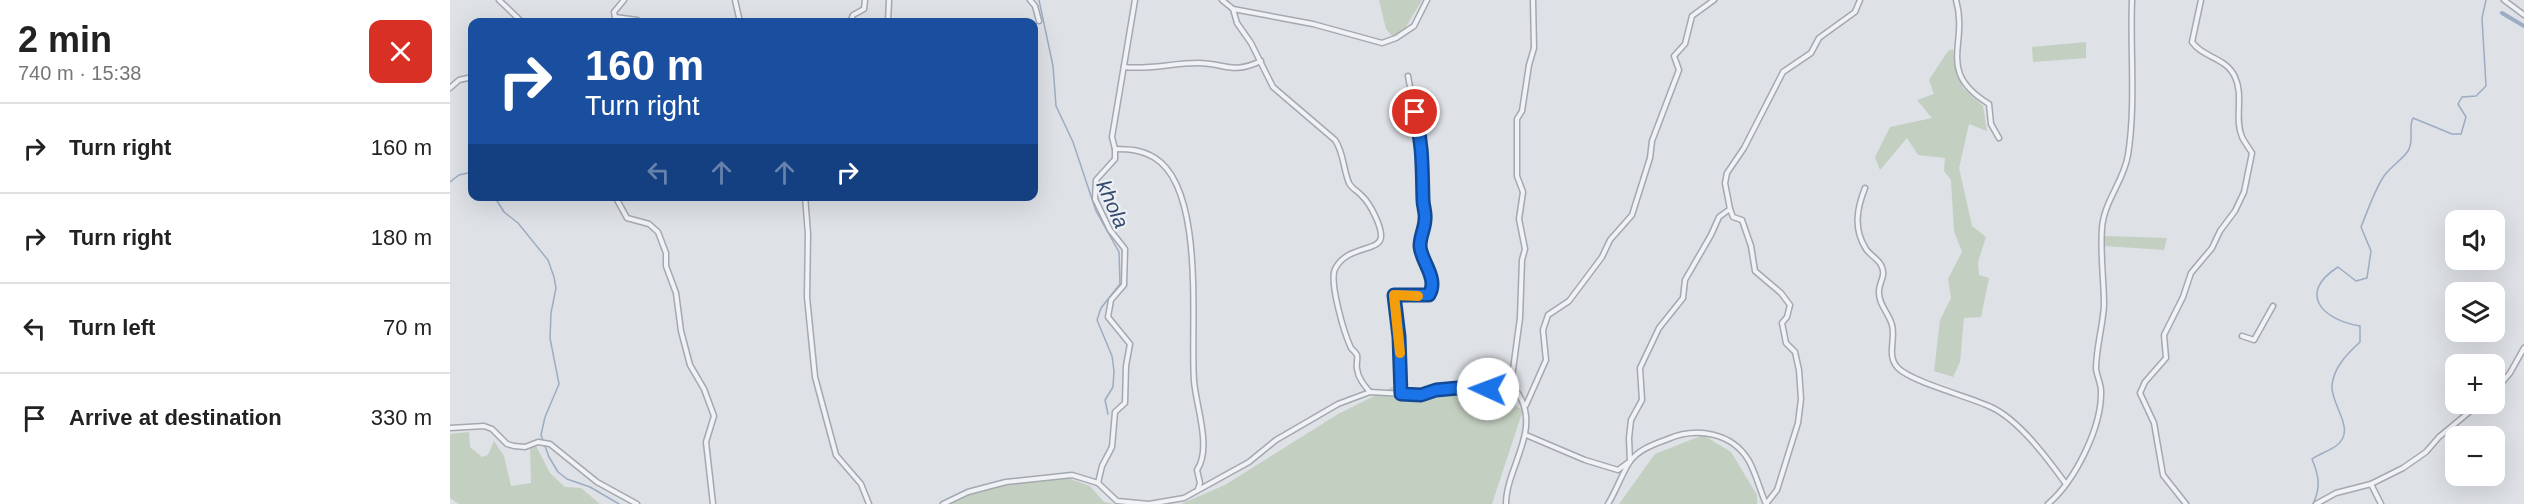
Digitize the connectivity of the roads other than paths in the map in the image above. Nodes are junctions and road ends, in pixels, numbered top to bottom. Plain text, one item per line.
1 (499, 0) edge
2 (624, 0) edge
3 (735, 0) edge
4 (865, 0) edge
5 (889, 0) edge
6 (1030, 0) edge
7 (1135, 0) edge
8 (1222, 0) edge
9 (1427, 0) edge
10 (1533, 0) edge
11 (1714, 0) edge
12 (1860, 0) edge
13 (1956, 0) edge
14 (2132, 0) edge
15 (2201, 0) edge
16 (2504, 0) edge
17 (1233, 9) junction
18 (2524, 15) edge
19 (518, 18) edge
20 (626, 18) edge
21 (739, 18) edge
22 (852, 18) edge
23 (888, 18) edge
24 (1039, 21) dead end
25 (1261, 61) junction
26 (1124, 67) junction
27 (1408, 76) dead end
28 (468, 77) edge
29 (450, 88) edge
30 (1999, 138) dead end
31 (1115, 149) junction
32 (1865, 188) dead end
33 (618, 201) edge
34 (805, 201) edge
35 (1730, 209) junction
36 (2273, 306) dead end
37 (2242, 336) dead end
38 (2524, 348) edge
39 (2505, 379) edge
40 (1370, 392) junction
41 (1401, 394) junction
42 (1519, 395) junction
43 (1525, 406) junction
44 (2467, 414) edge
45 (450, 428) edge
46 (1526, 435) junction
47 (1630, 461) junction
48 (1098, 483) junction
49 (2066, 484) junction
50 (2371, 484) junction
51 (1196, 492) junction
52 (637, 504) edge
53 (714, 504) edge
54 (869, 504) edge
55 (943, 504) edge
56 (1506, 504) edge
57 (1608, 504) edge
58 (1766, 504) edge
59 (2048, 504) edge
60 (2186, 504) edge
61 (2316, 504) edge
62 (2381, 504) edge

1 - 19 street
2 - 20 street
3 - 21 street
4 - 22 street
5 - 23 street
6 - 24 street
7 - 26 street
8 - 17 street
9 - 17 street
10 - 42 street
11 - 43 street
12 - 35 street
13 - 30 street
14 - 49 street
15 - 60 street
16 - 18 street
17 - 25 street
25 - 26 street
25 - 40 street
26 - 31 street
27 - 41 street
28 - 29 street
31 - 48 street
31 - 51 street
32 - 49 street
33 - 53 street
34 - 54 street
35 - 47 street
35 - 58 street
36 - 37 street
38 - 39 street
40 - 41 street
40 - 51 street
41 - 42 street
42 - 43 street
43 - 46 street
44 - 50 street
45 - 52 street
46 - 47 street
46 - 56 street
47 - 57 street
47 - 58 street
48 - 51 street
48 - 55 street
49 - 59 street
50 - 61 street
50 - 62 street

